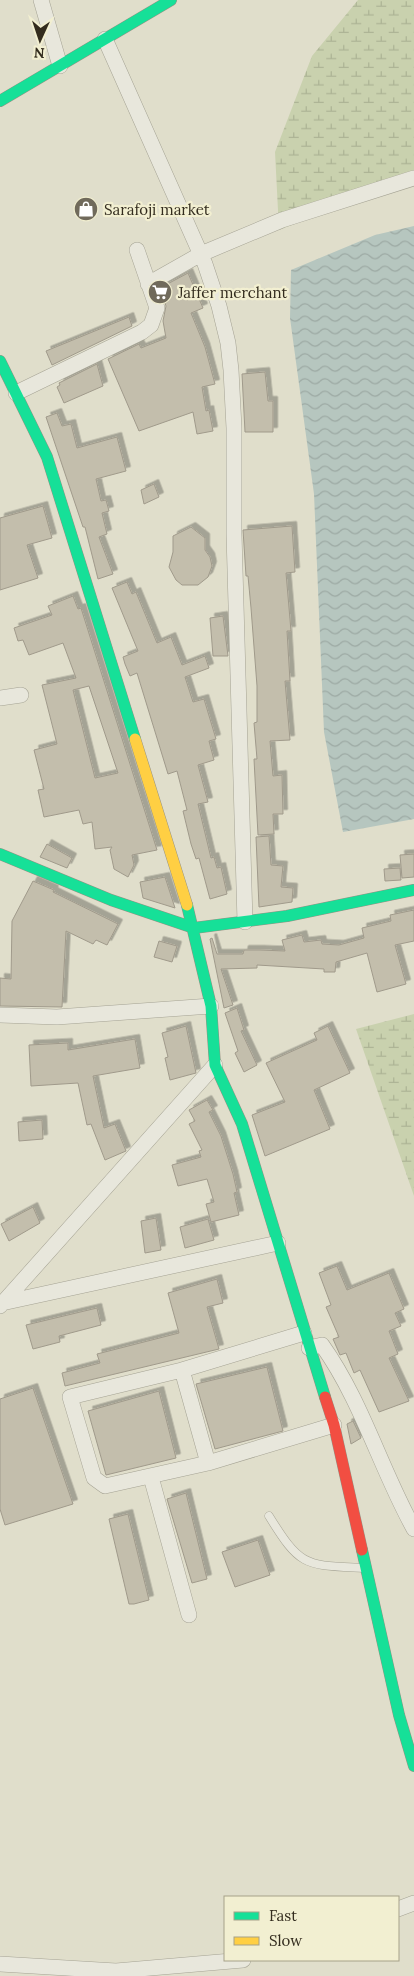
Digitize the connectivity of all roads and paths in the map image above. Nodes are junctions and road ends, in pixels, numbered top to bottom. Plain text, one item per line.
1 (41, 0) edge
2 (171, 0) edge
3 (105, 39) junction
4 (60, 66) junction
5 (0, 100) edge
6 (414, 178) edge
7 (137, 250) dead end
8 (201, 254) junction
9 (148, 284) junction
10 (0, 361) edge
11 (16, 393) junction
12 (22, 695) dead end
13 (0, 698) edge
14 (0, 854) edge
15 (414, 890) edge
16 (246, 922) junction
17 (194, 928) junction
18 (211, 1006) junction
19 (0, 1015) edge
20 (215, 1065) junction
21 (278, 1243) junction
22 (1, 1305) edge
23 (304, 1333) junction
24 (309, 1348) junction
25 (182, 1370) junction
26 (334, 1425) junction
27 (208, 1463) junction
28 (151, 1476) junction
29 (269, 1516) dead end
30 (414, 1529) edge
31 (366, 1568) junction
32 (189, 1615) dead end
33 (414, 1766) edge
34 (414, 1904) edge
35 (399, 1909) edge
36 (231, 1961) edge
37 (0, 1964) edge

1 - 4 street
2 - 3 main road
3 - 4 main road
3 - 8 street
4 - 5 main road
6 - 8 street
7 - 9 street
8 - 9 street
8 - 16 street
9 - 11 street
10 - 11 main road
11 - 17 main road
12 - 13 street
14 - 17 main road
15 - 16 main road
16 - 17 main road
17 - 18 main road
18 - 19 street
18 - 20 main road
20 - 21 main road
20 - 22 street
21 - 22 street
21 - 23 main road
23 - 24 main road
23 - 25 street
24 - 26 main road
24 - 30 street
25 - 27 street
25 - 28 street
26 - 27 street
26 - 31 main road
27 - 28 street
28 - 32 street
29 - 31 lane
31 - 33 main road
34 - 35 street
36 - 37 street

